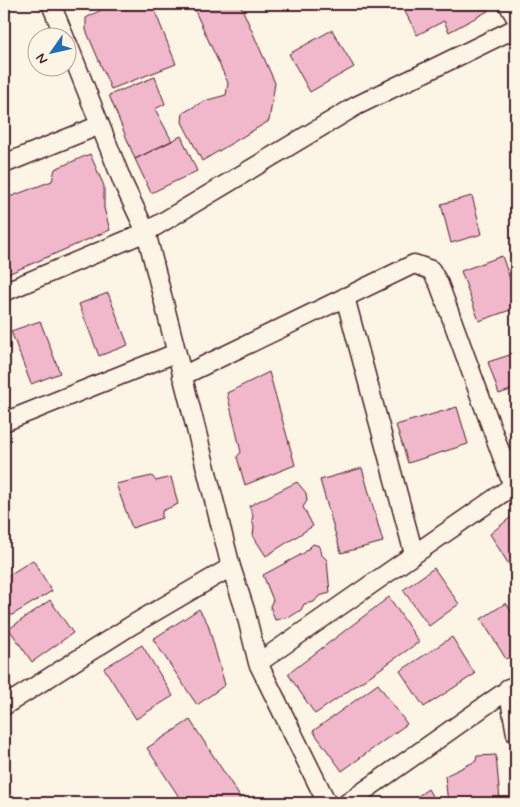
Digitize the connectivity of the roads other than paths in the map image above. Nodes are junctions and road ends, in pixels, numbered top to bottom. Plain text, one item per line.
1 (51, 4) edge
2 (508, 4) edge
3 (516, 18) edge
4 (61, 28) edge
5 (516, 28) edge
6 (78, 69) edge
7 (100, 125) junction
8 (4, 164) edge
9 (146, 232) junction
10 (4, 292) edge
11 (345, 296) junction
12 (176, 353) junction
13 (182, 376) junction
14 (4, 422) edge
15 (515, 487) edge
16 (414, 554) junction
17 (231, 567) junction
18 (258, 663) junction
19 (512, 686) edge
20 (4, 706) edge
21 (516, 734) edge
22 (327, 803) edge
23 (347, 803) edge

1 - 4 street
2 - 3 street
5 - 9 street
6 - 7 street
7 - 8 street
7 - 9 street
9 - 10 street
9 - 12 street
11 - 13 street
11 - 15 street
11 - 16 street
12 - 13 street
12 - 14 street
13 - 17 street
15 - 16 street
16 - 18 street
17 - 18 street
17 - 20 street
18 - 22 street
19 - 21 street
19 - 23 street

